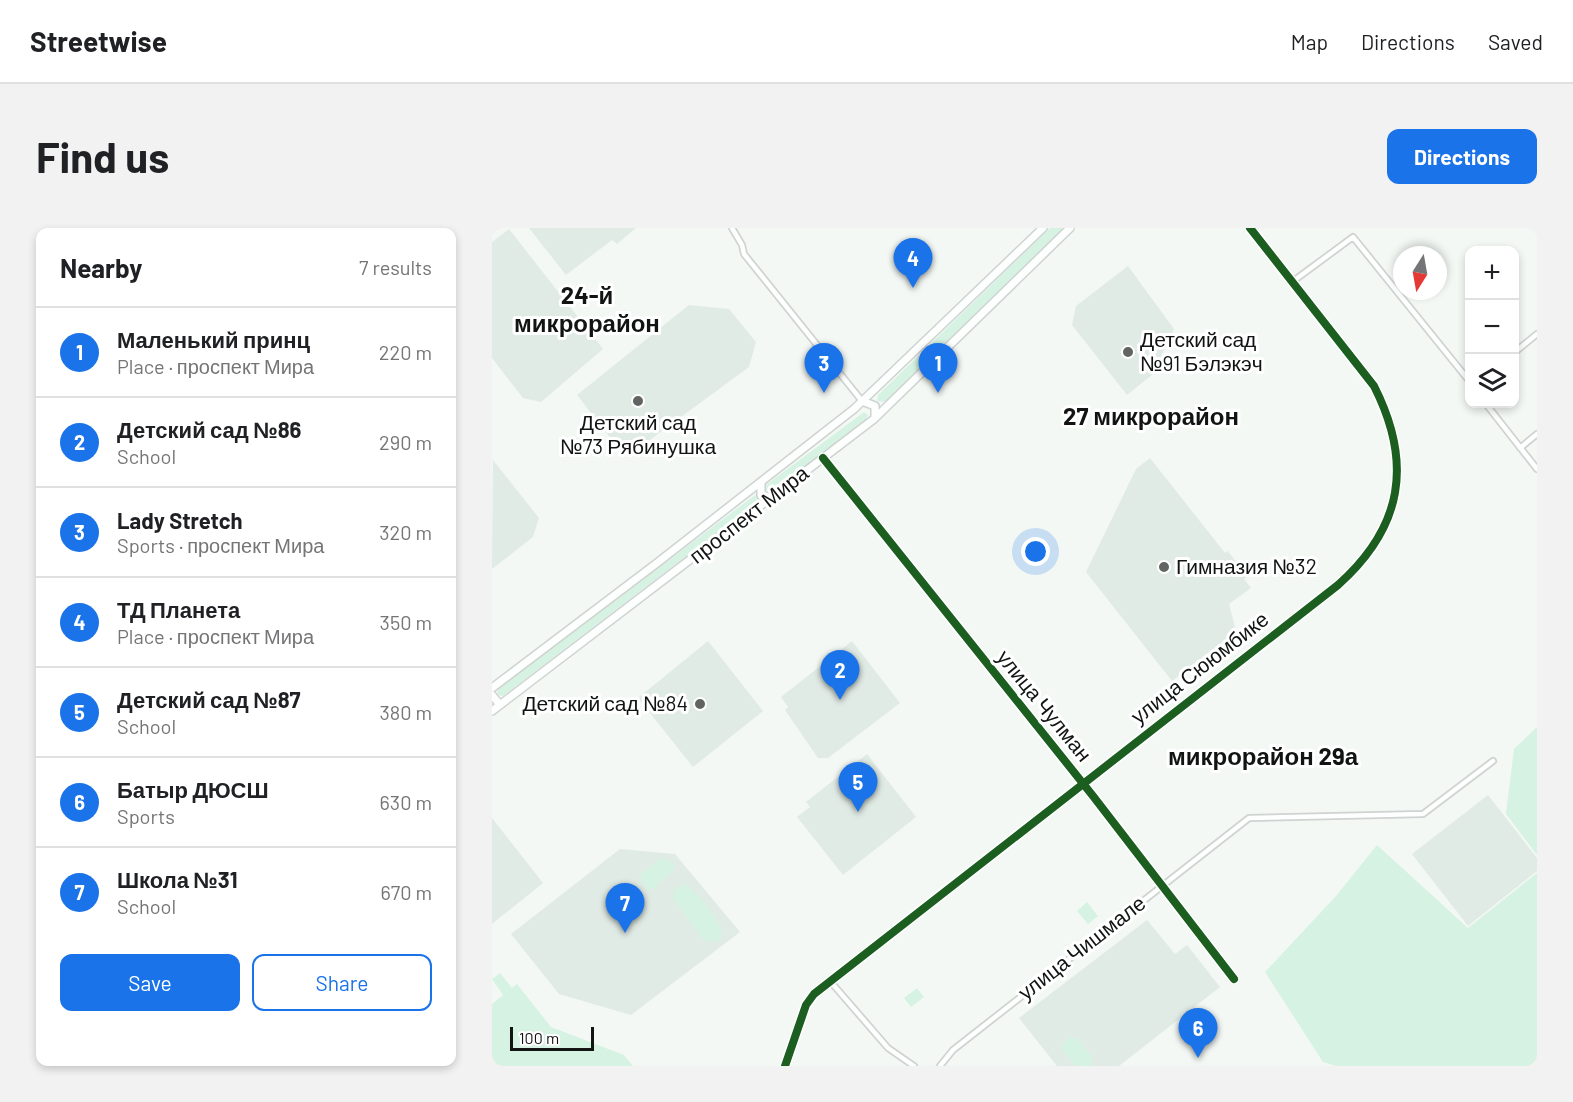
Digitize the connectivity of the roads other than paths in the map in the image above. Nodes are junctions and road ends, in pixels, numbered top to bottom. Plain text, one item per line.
1 (732, 228) edge
2 (1043, 228) edge
3 (1070, 228) edge
4 (1250, 228) edge
5 (1293, 282) junction
6 (1537, 334) edge
7 (1519, 349) edge
8 (1465, 376) edge
9 (862, 401) junction
10 (1489, 408) edge
11 (874, 419) junction
12 (1537, 434) edge
13 (1520, 448) junction
14 (823, 458) junction
15 (1537, 469) edge
16 (761, 482) junction
17 (772, 498) junction
18 (492, 688) edge
19 (492, 695) edge
20 (500, 705) junction
21 (492, 711) edge
22 (1493, 760) dead end
23 (1082, 783) junction
24 (1162, 885) junction
25 (1234, 979) dead end
26 (830, 981) junction
27 (785, 1066) edge
28 (914, 1066) edge
29 (940, 1066) edge

1 - 9 street
2 - 9 main road, проспект Мира
3 - 11 main road, проспект Мира
4 - 5 street, улица Сююмбике
5 - 8 street
5 - 23 street, улица Сююмбике
6 - 7 street
9 - 11 main road
9 - 16 main road, проспект Мира
10 - 13 street
11 - 14 main road, проспект Мира
12 - 13 street
13 - 15 street
14 - 17 main road, проспект Мира
14 - 23 street, улица Чулман
16 - 17 main road
16 - 18 main road, проспект Мира
17 - 20 main road, проспект Мира
19 - 20 main road
20 - 21 main road, проспект Мира
22 - 24 street, улица Чишмале
23 - 24 street, улица Чулман
23 - 26 street, улица Сююмбике
24 - 25 street, улица Чулман
24 - 29 street, улица Чишмале
26 - 27 street, улица Сююмбике
26 - 28 street

